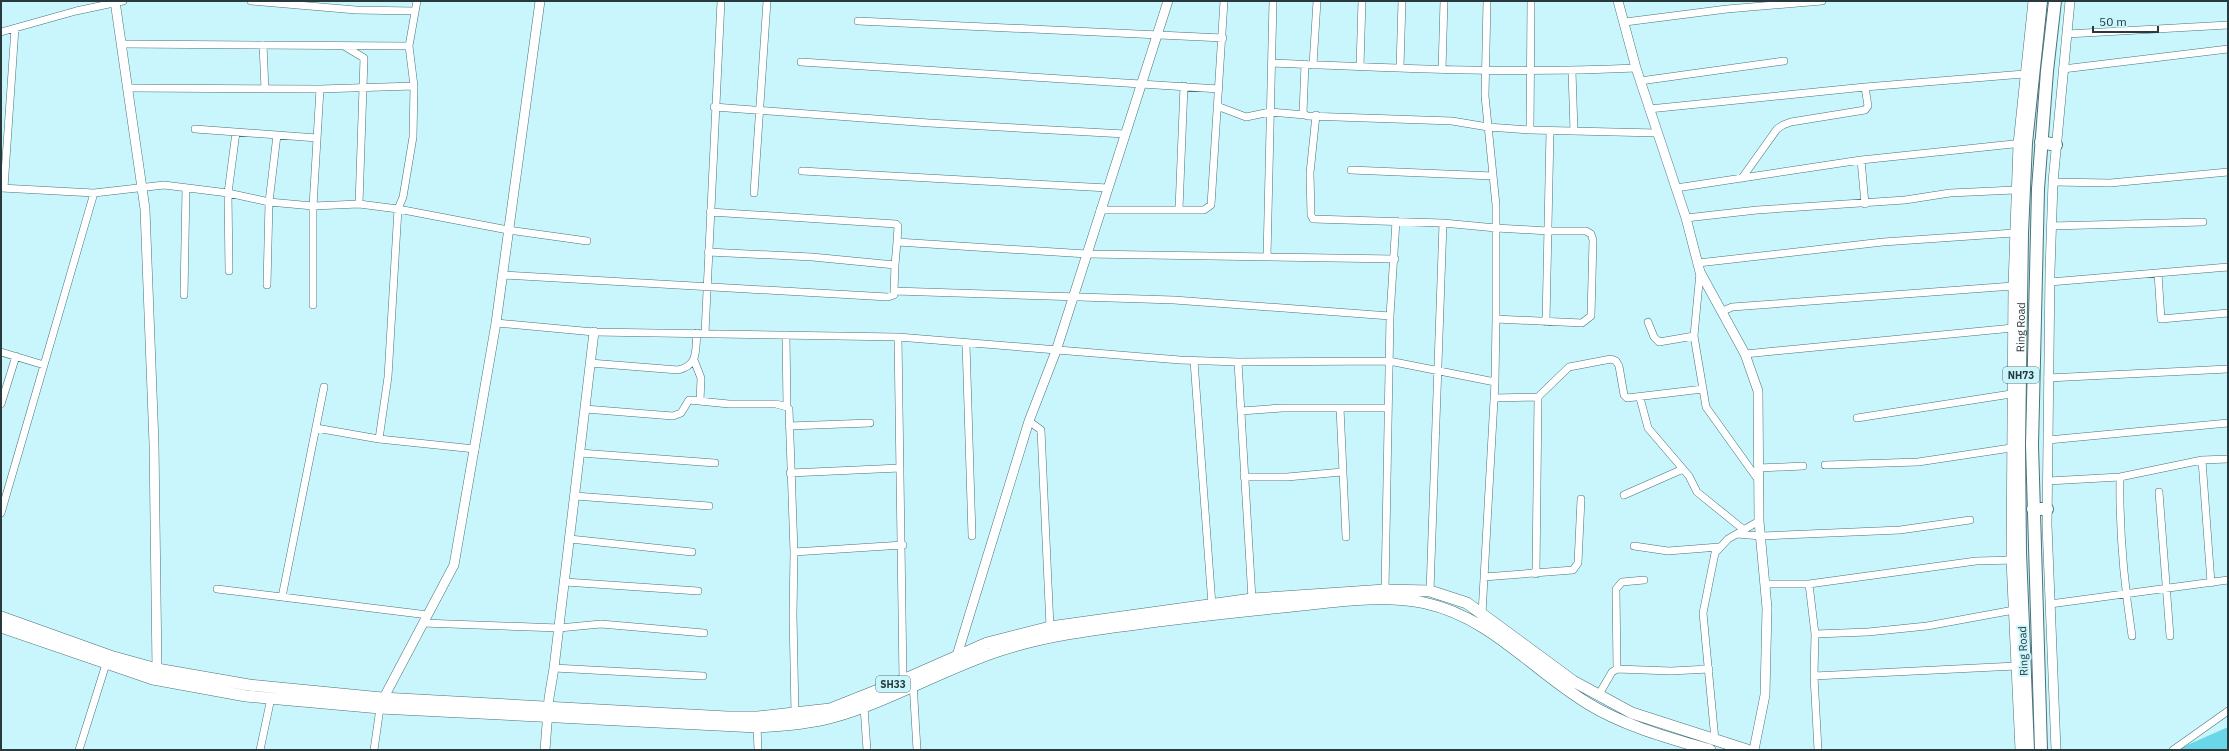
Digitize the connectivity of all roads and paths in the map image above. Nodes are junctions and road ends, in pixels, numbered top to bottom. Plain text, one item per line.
1 (115, 1) edge
2 (123, 1) edge
3 (251, 1) edge
4 (357, 1) edge
5 (417, 1) edge
6 (540, 1) edge
7 (721, 1) edge
8 (767, 1) edge
9 (1168, 1) edge
10 (1224, 1) edge
11 (1273, 1) edge
12 (1317, 1) edge
13 (1362, 1) edge
14 (1402, 1) edge
15 (1444, 1) edge
16 (1487, 1) edge
17 (1532, 1) edge
18 (1618, 1) edge
19 (1822, 1) edge
20 (2033, 1) edge
21 (2041, 1) edge
22 (2055, 1) edge
23 (2070, 1) edge
24 (356, 10) junction
25 (415, 11) junction
26 (858, 21) dead end
27 (1624, 22) junction
28 (2228, 25) edge
29 (15, 28) junction
30 (1, 32) edge
31 (2067, 34) junction
32 (1157, 35) junction
33 (1223, 38) junction
34 (122, 44) junction
35 (263, 45) junction
36 (344, 46) junction
37 (409, 46) junction
38 (2228, 49) edge
39 (1784, 61) dead end
40 (801, 62) dead end
41 (1272, 63) junction
42 (1304, 64) junction
43 (1313, 65) junction
44 (1360, 66) junction
45 (1400, 68) junction
46 (1636, 68) junction
47 (2063, 69) junction
48 (1442, 70) junction
49 (1530, 70) junction
50 (1572, 71) junction
51 (1485, 72) junction
52 (2024, 74) junction
53 (1640, 81) junction
54 (1142, 83) junction
55 (414, 86) junction
56 (1184, 86) junction
57 (362, 87) junction
58 (1865, 87) junction
59 (128, 88) junction
60 (265, 89) junction
61 (320, 89) junction
62 (1219, 89) junction
63 (1217, 106) junction
64 (714, 107) junction
65 (1649, 109) junction
66 (759, 110) junction
67 (1270, 112) junction
68 (1305, 115) junction
69 (1316, 115) junction
70 (1488, 127) junction
71 (195, 128) dead end
72 (1530, 130) junction
73 (1550, 130) junction
74 (1574, 131) junction
75 (236, 132) junction
76 (1657, 133) junction
77 (1126, 134) junction
78 (277, 135) junction
79 (318, 138) junction
80 (2041, 142) junction
81 (2022, 143) junction
82 (2056, 144) junction
83 (1861, 160) junction
84 (1351, 170) dead end
85 (802, 171) dead end
86 (2228, 172) edge
87 (1493, 176) junction
88 (1742, 178) junction
89 (2053, 182) junction
90 (2, 188) edge
91 (141, 188) junction
92 (186, 188) junction
93 (1108, 188) junction
94 (1676, 188) junction
95 (2015, 190) junction
96 (94, 193) junction
97 (228, 193) junction
98 (754, 193) dead end
99 (269, 202) junction
100 (359, 204) junction
101 (1864, 204) junction
102 (312, 206) junction
103 (398, 209) junction
104 (1179, 209) junction
105 (1100, 210) junction
106 (710, 212) junction
107 (1686, 218) junction
108 (1396, 221) junction
109 (2203, 222) dead end
110 (1444, 223) junction
111 (2051, 226) junction
112 (1496, 228) junction
113 (508, 230) junction
114 (1548, 231) junction
115 (2014, 233) junction
116 (587, 241) dead end
117 (897, 242) junction
118 (708, 252) junction
119 (1087, 254) junction
120 (1267, 257) junction
121 (1394, 260) junction
122 (896, 265) junction
123 (2228, 267) edge
124 (1699, 268) junction
125 (229, 271) dead end
126 (2158, 274) junction
127 (502, 276) junction
128 (2050, 282) junction
129 (267, 285) dead end
130 (707, 286) junction
131 (2013, 286) junction
132 (894, 292) junction
133 (184, 295) dead end
134 (1074, 298) junction
135 (313, 306) dead end
136 (1723, 312) junction
137 (2228, 312) edge
138 (1390, 316) junction
139 (1496, 318) junction
140 (1546, 322) junction
141 (1648, 322) dead end
142 (496, 323) junction
143 (2013, 328) junction
144 (594, 332) junction
145 (701, 333) junction
146 (786, 335) junction
147 (1694, 336) junction
148 (898, 337) junction
149 (966, 343) junction
150 (1056, 351) junction
151 (1, 352) edge
152 (1745, 354) junction
153 (16, 356) junction
154 (694, 360) junction
155 (1194, 361) junction
156 (1389, 361) junction
157 (1238, 362) junction
158 (590, 363) junction
159 (44, 365) junction
160 (2228, 369) edge
161 (1439, 371) junction
162 (2048, 378) junction
163 (1495, 382) junction
164 (324, 386) dead end
165 (1703, 389) junction
166 (2016, 393) junction
167 (2034, 393) junction
168 (1538, 397) junction
169 (1494, 398) junction
170 (1640, 398) junction
171 (700, 401) junction
172 (1, 404) edge
173 (787, 407) junction
174 (1340, 408) junction
175 (1388, 408) junction
176 (585, 409) junction
177 (1241, 411) junction
178 (1857, 418) dead end
179 (1029, 421) junction
180 (2228, 422) edge
181 (870, 423) dead end
182 (789, 426) junction
183 (316, 428) junction
184 (379, 439) junction
185 (2048, 440) junction
186 (475, 448) junction
187 (2010, 448) junction
188 (580, 453) junction
189 (2228, 458) edge
190 (2202, 460) junction
191 (715, 463) dead end
192 (1826, 465) dead end
193 (1803, 466) dead end
194 (900, 468) junction
195 (1759, 468) junction
196 (1683, 469) junction
197 (790, 472) junction
198 (1342, 472) junction
199 (1244, 477) junction
200 (2120, 477) junction
201 (2015, 478) junction
202 (1759, 481) junction
203 (2048, 481) junction
204 (2159, 492) dead end
205 (1624, 495) dead end
206 (574, 496) junction
207 (1581, 499) dead end
208 (710, 506) dead end
209 (2047, 509) junction
210 (2033, 510) junction
211 (1, 513) edge
212 (1970, 520) dead end
213 (1759, 521) junction
214 (1744, 530) junction
215 (1737, 534) junction
216 (972, 536) dead end
217 (1761, 536) junction
218 (1346, 537) dead end
219 (570, 540) junction
220 (902, 545) junction
221 (1634, 546) dead end
222 (1719, 548) junction
223 (692, 552) dead end
224 (794, 552) junction
225 (2015, 560) junction
226 (1536, 574) junction
227 (1484, 577) junction
228 (1644, 580) dead end
229 (2228, 580) edge
230 (565, 582) junction
231 (2211, 583) junction
232 (1765, 584) junction
233 (1809, 584) junction
234 (217, 589) dead end
235 (2166, 589) junction
236 (1385, 590) junction
237 (698, 591) dead end
238 (1430, 591) junction
239 (2126, 595) junction
240 (282, 597) junction
241 (1252, 600) junction
242 (2050, 604) junction
243 (1212, 605) junction
244 (2014, 610) junction
245 (1482, 614) junction
246 (1, 617) edge
247 (426, 619) junction
248 (1, 627) edge
249 (559, 628) junction
250 (1050, 628) junction
251 (704, 633) dead end
252 (1815, 634) junction
253 (2132, 636) dead end
254 (2170, 636) dead end
255 (955, 663) junction
256 (106, 664) junction
257 (2016, 666) junction
258 (554, 668) junction
259 (1709, 668) junction
260 (1616, 669) junction
261 (155, 674) junction
262 (703, 676) dead end
263 (1814, 676) junction
264 (908, 678) junction
265 (913, 688) junction
266 (1598, 696) junction
267 (272, 698) junction
268 (381, 703) junction
269 (864, 707) junction
270 (548, 711) junction
271 (2228, 711) edge
272 (795, 714) junction
273 (757, 727) junction
274 (1712, 745) edge
275 (79, 750) edge
276 (260, 750) edge
277 (374, 750) edge
278 (545, 750) edge
279 (758, 750) edge
280 (867, 750) edge
281 (917, 750) edge
282 (1747, 750) edge
283 (1754, 750) edge
284 (1818, 750) edge
285 (2020, 750) edge
286 (2028, 750) edge
287 (2040, 750) edge
288 (2056, 750) edge
289 (2173, 750) edge

1 - 2 street
1 - 29 street
1 - 34 street
3 - 24 street
4 - 24 street
5 - 25 street
6 - 113 street
7 - 64 street
8 - 66 street
9 - 32 street
10 - 33 street
11 - 41 street
12 - 43 street
13 - 44 street
14 - 45 street
15 - 48 street
16 - 51 street
17 - 49 street
18 - 27 street
19 - 27 street
20 - 52 street
21 - 81 highway, Ring Road / NH73
22 - 80 highway, Ring Road / NH73
23 - 31 street
24 - 25 street
25 - 37 street
26 - 32 street
27 - 46 street
28 - 31 street
29 - 30 street
29 - 90 street
31 - 47 street
32 - 33 street
32 - 54 street
33 - 62 street
34 - 35 street
34 - 59 street
35 - 36 street
35 - 60 street
36 - 37 street
36 - 57 street
37 - 55 street
38 - 47 street
39 - 53 street
40 - 54 street
41 - 42 street
41 - 67 street
42 - 43 street
42 - 68 street
43 - 44 street
44 - 45 street
45 - 48 street
46 - 50 street
46 - 53 street
47 - 82 street
48 - 51 street
49 - 50 street
49 - 51 street
49 - 72 street
50 - 74 street
51 - 70 street
52 - 58 street
52 - 81 street
53 - 65 street
54 - 56 street
54 - 77 street
55 - 57 street
55 - 103 street
56 - 62 street
56 - 104 street
57 - 61 street
57 - 100 street
58 - 65 street
58 - 88 street
59 - 60 street
59 - 91 street
60 - 61 street
61 - 79 street
62 - 63 street
63 - 67 street
63 - 104 street
64 - 66 street
64 - 106 street
65 - 76 street
66 - 77 street
66 - 98 street
67 - 68 street
67 - 120 street
68 - 69 street
69 - 70 street
69 - 108 street
70 - 72 street
70 - 87 street
71 - 75 street
72 - 73 street
73 - 74 street
73 - 114 street
74 - 76 street
75 - 78 street
75 - 97 street
76 - 94 street
77 - 93 street
78 - 79 street
78 - 99 street
79 - 102 street
80 - 82 highway
80 - 167 highway, Ring Road / NH73
81 - 83 street
81 - 95 street
81 - 166 highway, Ring Road / NH73
82 - 89 street
83 - 88 street
83 - 101 street
84 - 87 street
85 - 93 street
86 - 89 street
87 - 112 street
88 - 94 street
89 - 111 street
90 - 96 street
91 - 92 street
91 - 96 street
91 - 261 street
92 - 97 street
92 - 133 street
93 - 105 street
94 - 107 street
95 - 101 street
95 - 115 street
96 - 159 street
97 - 99 street
97 - 125 street
99 - 102 street
99 - 129 street
100 - 102 street
100 - 103 street
101 - 107 street
102 - 135 street
103 - 113 street
103 - 184 street
104 - 105 street
105 - 119 street
106 - 117 street
106 - 118 street
107 - 124 street
108 - 110 street
108 - 121 street
109 - 111 street
110 - 112 street
110 - 161 street
111 - 128 street
112 - 114 street
112 - 139 street
113 - 116 street
113 - 127 street
114 - 140 street
114 - 140 street
115 - 124 street
115 - 131 street
117 - 119 street
117 - 122 street
118 - 122 street
118 - 130 street
119 - 120 street
119 - 134 street
120 - 121 street
121 - 138 street
122 - 132 street
123 - 126 street
124 - 136 street
124 - 147 street
126 - 128 street
126 - 137 street
127 - 130 street
127 - 142 street
128 - 162 street
130 - 132 street
130 - 145 street
131 - 136 street
131 - 143 street
132 - 134 street
134 - 138 street
134 - 150 street
136 - 152 street
138 - 156 street
139 - 140 street
139 - 163 street
141 - 147 street
142 - 144 street
142 - 186 street
143 - 152 street
143 - 166 street
144 - 145 street
144 - 158 street
145 - 146 street
145 - 154 street
146 - 148 street
146 - 173 street
147 - 165 street
148 - 149 street
148 - 194 street
149 - 150 street
149 - 216 street
150 - 155 street
150 - 179 street
151 - 153 street
152 - 195 street
153 - 159 street
153 - 172 street
154 - 158 street
154 - 171 street
155 - 157 street
155 - 243 street
156 - 157 street
156 - 161 street
156 - 175 street
157 - 177 street
158 - 176 street
159 - 211 street
160 - 162 street
161 - 163 street
161 - 238 street
162 - 185 street
163 - 169 street
164 - 183 street
165 - 170 street
165 - 202 street
166 - 167 highway
166 - 178 street
166 - 187 street
166 - 201 highway, Ring Road / NH73
167 - 210 highway, Ring Road / NH73
168 - 169 street
168 - 170 street
168 - 226 street
169 - 227 street
170 - 196 street
171 - 173 street
171 - 176 street
173 - 182 street
174 - 175 street
174 - 177 street
174 - 198 street
175 - 236 street
176 - 188 street
177 - 199 street
179 - 250 street
179 - 255 street
180 - 185 street
181 - 182 street
182 - 197 street
183 - 184 street
183 - 240 street
184 - 186 street
185 - 203 street
186 - 247 street
187 - 192 street
187 - 201 street
188 - 191 street
188 - 206 street
189 - 190 street
190 - 200 street
190 - 231 street
193 - 195 street
194 - 197 street
194 - 220 street
195 - 202 street
196 - 205 street
196 - 214 street
197 - 224 street
198 - 199 street
198 - 218 street
199 - 241 street
200 - 203 street
200 - 239 street
201 - 225 highway, Ring Road / NH73
202 - 213 street
203 - 209 street
204 - 235 street
206 - 208 street
206 - 219 street
207 - 226 street
209 - 210 highway
209 - 242 street
210 - 287 highway, Ring Road / NH73
212 - 217 street
213 - 214 street
213 - 217 street
214 - 215 street
215 - 217 street
215 - 222 street
217 - 232 street
219 - 223 street
219 - 230 street
220 - 224 street
220 - 264 street
221 - 222 street
222 - 259 street
224 - 272 street
225 - 233 street
225 - 244 street
225 - 286 highway, Ring Road / NH73
226 - 227 street
227 - 245 street
228 - 260 street
229 - 231 street
230 - 237 street
230 - 249 street
231 - 235 street
232 - 233 street
232 - 283 street
233 - 252 street
234 - 240 street
235 - 239 street
235 - 254 street
236 - 238 main road, SH33
236 - 241 main road, SH33
238 - 245 main road, SH33
239 - 242 street
239 - 253 street
240 - 247 street
241 - 243 main road, SH33
242 - 288 street
243 - 250 main road, SH33
244 - 252 street
244 - 257 street
245 - 266 main road, SH33
246 - 261 main road, SH33
247 - 249 street
247 - 268 street
248 - 256 main road, SH33
249 - 251 street
249 - 258 street
250 - 255 main road, SH33
252 - 263 street
255 - 264 main road, SH33
255 - 265 main road, SH33
255 - 274 main road, SH33
256 - 261 main road, SH33
256 - 275 street
257 - 263 street
257 - 285 street
258 - 262 street
258 - 270 street
259 - 260 street
259 - 274 street
260 - 266 street
261 - 267 main road, SH33
261 - 268 main road, SH33
263 - 284 street
264 - 265 street
264 - 272 main road, SH33
265 - 269 main road, SH33
265 - 281 street
266 - 274 main road, SH33
267 - 268 main road, SH33
267 - 276 street
268 - 270 main road, SH33
268 - 277 street
269 - 273 main road, SH33
269 - 280 street
270 - 272 main road, SH33
270 - 273 main road, SH33
270 - 278 street
271 - 289 street
273 - 279 street
274 - 282 main road, SH33

